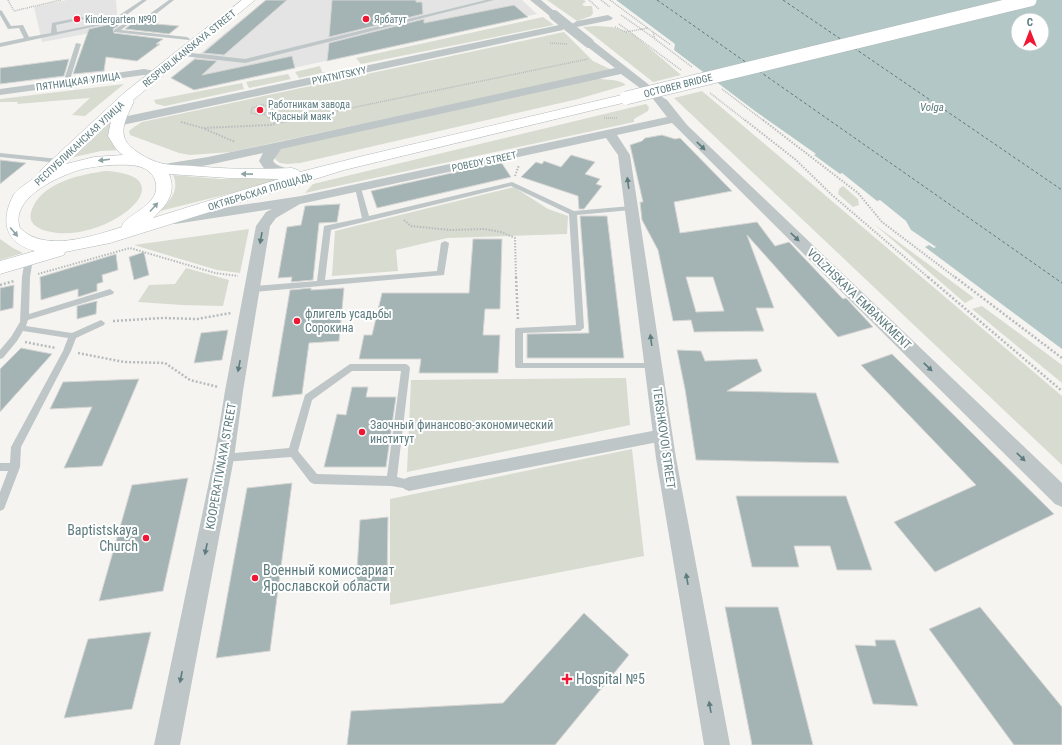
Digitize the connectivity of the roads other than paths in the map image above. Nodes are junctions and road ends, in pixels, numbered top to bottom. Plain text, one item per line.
1 (145, 0) edge
2 (172, 0) edge
3 (249, 0) edge
4 (492, 0) edge
5 (535, 0) edge
6 (1030, 0) edge
7 (0, 11) edge
8 (82, 18) dead end
9 (134, 18) junction
10 (608, 18) road end
11 (108, 23) dead end
12 (577, 24) dead end
13 (559, 28) dead end
14 (54, 34) junction
15 (27, 39) junction
16 (187, 39) dead end
17 (78, 44) dead end
18 (0, 45) edge
19 (183, 54) junction
20 (624, 70) junction
21 (157, 74) junction
22 (66, 83) junction
23 (644, 86) dead end
24 (0, 92) edge
25 (129, 96) junction
26 (659, 99) dead end
27 (674, 119) junction
28 (118, 122) junction
29 (615, 126) junction
30 (276, 147) junction
31 (0, 155) edge
32 (59, 161) junction
33 (153, 165) junction
34 (326, 170) joint
35 (291, 176) junction
36 (358, 188) junction
37 (24, 194) junction
38 (295, 202) junction
39 (631, 208) junction
40 (0, 213) edge
41 (573, 213) junction
42 (366, 219) junction
43 (170, 220) junction
44 (89, 242) junction
45 (445, 244) dead end
46 (28, 259) junction
47 (0, 268) edge
48 (320, 283) junction
49 (253, 284) junction
50 (110, 292) dead end
51 (25, 318) junction
52 (102, 323) road end
53 (21, 328) junction
54 (73, 336) junction
55 (0, 356) edge
56 (654, 366) junction
57 (663, 435) junction
58 (293, 452) junction
59 (224, 458) junction
60 (0, 467) edge
61 (14, 467) junction
62 (391, 481) junction
63 (409, 484) joint
64 (1062, 497) edge
65 (0, 506) edge
66 (167, 745) edge
67 (717, 745) edge

1 - 9 lane
2 - 9 lane
3 - 19 main road, RESPUBLIKANSKAYA STREET
4 - 19 lane
5 - 20 street, bridge
6 - 34 main road, OCTOBER BRIDGE, bridge
7 - 15 lane
8 - 14 lane
9 - 16 lane
10 - 12 street
11 - 14 lane
13 - 28 street, PYATNITSKYY
14 - 15 lane
15 - 18 lane
17 - 22 lane
19 - 21 main road, RESPUBLIKANSKAYA STREET
20 - 23 street
20 - 30 street
21 - 22 street, ПЯТНИЦКАЯ УЛИЦА
21 - 25 main road, RESPUBLIKANSKAYA STREET
22 - 24 street, ПЯТНИЦКАЯ УЛИЦА
25 - 28 main road, ОКТЯБРЬСКАЯ ПЛОЩАДЬ
25 - 32 main road, РЕСПУБЛИКАНСКАЯ УЛИЦА
26 - 27 street, VOLZHSKAYA EMBANKMENT
27 - 29 street, POBEDY STREET
27 -> 64 street, VOLZHSKAYA EMBANKMENT
28 - 33 main road, ОКТЯБРЬСКАЯ ПЛОЩАДЬ
29 - 36 street, POBEDY STREET
39 -> 29 street, TERSHKOVOI STREET
30 - 33 street
30 - 35 street
31 - 32 lane
32 - 37 main road, РЕСПУБЛИКАНСКАЯ УЛИЦА
35 -> 33 main road, ОКТЯБРЬСКАЯ ПЛОЩАДЬ
33 -> 37 main road, ОКТЯБРЬСКАЯ ПЛОЩАДЬ
44 -> 33 main road, ОКТЯБРЬСКАЯ ПЛОЩАДЬ
34 - 35 main road, ОКТЯБРЬСКАЯ ПЛОЩАДЬ
35 - 38 street
35 - 43 main road, ОКТЯБРЬСКАЯ ПЛОЩАДЬ
36 - 38 street, POBEDY STREET
36 - 42 lane
37 - 40 main road, РЕСПУБЛИКАНСКАЯ УЛИЦА
37 -> 44 main road, ОКТЯБРЬСКАЯ ПЛОЩАДЬ
38 - 43 street
38 -> 49 street, KOOPERATIVNAYA STREET
39 - 41 lane
56 -> 39 street, TERSHKOVOI STREET
41 - 42 lane
41 - 56 lane
42 - 48 lane
43 - 44 main road, ОКТЯБРЬСКАЯ ПЛОЩАДЬ
44 - 46 main road
45 - 48 lane
46 - 47 main road
46 - 51 lane
48 - 49 lane
49 -> 59 street, KOOPERATIVNAYA STREET
50 - 51 lane
51 - 53 lane
52 - 54 lane
53 - 54 lane
53 - 55 lane
54 - 61 lane
56 - 57 street, TERSHKOVOI STREET
57 - 63 street
67 -> 57 street, TERSHKOVOI STREET
58 - 59 lane
58 - 62 lane
58 - 62 lane
59 -> 66 street, KOOPERATIVNAYA STREET
60 - 61 lane
61 - 65 lane
62 - 63 lane

